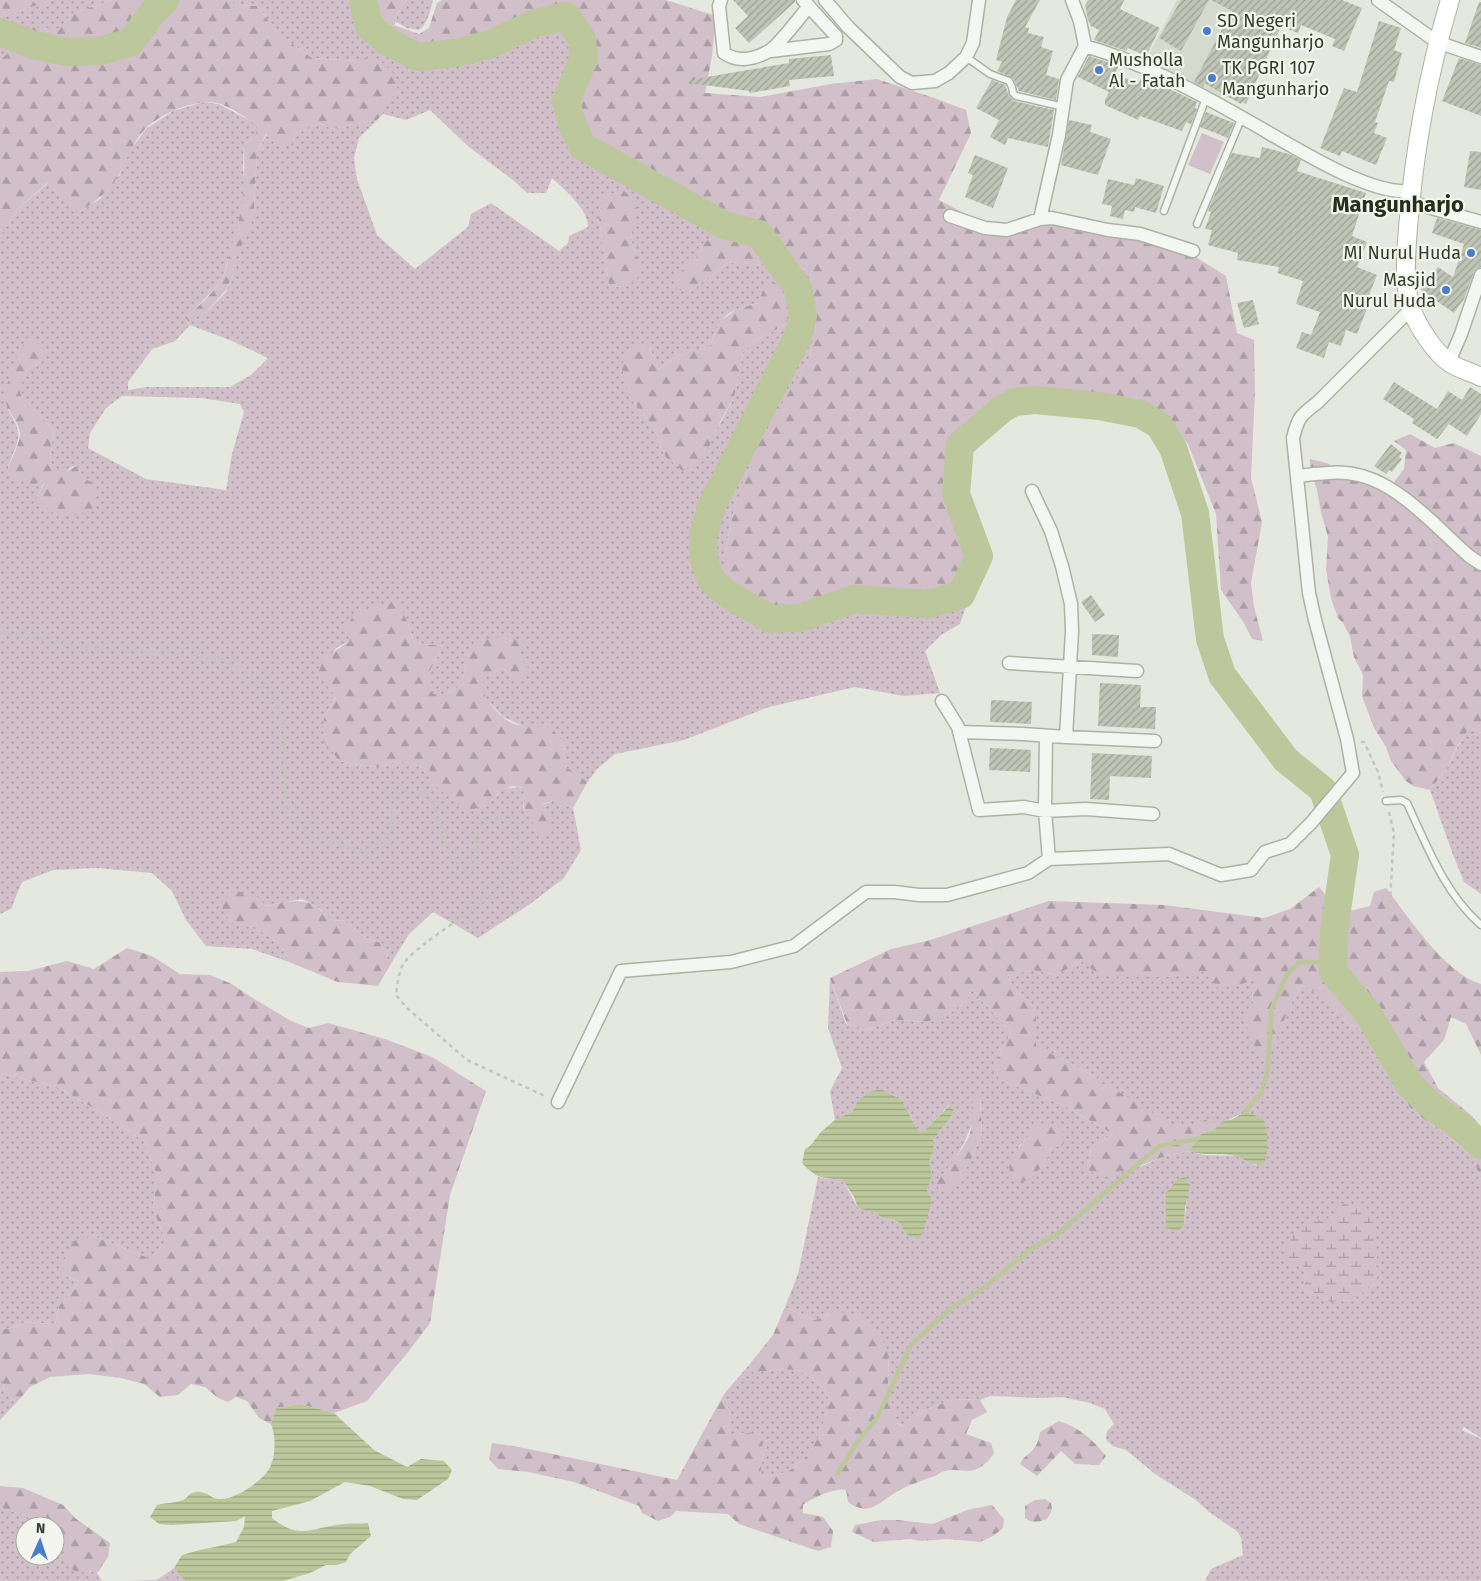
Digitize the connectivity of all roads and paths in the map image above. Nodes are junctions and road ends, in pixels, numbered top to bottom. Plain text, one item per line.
1 (721, 0) edge
2 (825, 0) edge
3 (979, 0) edge
4 (1072, 0) edge
5 (1378, 0) edge
6 (1450, 0) edge
7 (806, 3) edge
8 (1437, 42) junction
9 (1085, 46) junction
10 (771, 51) junction
11 (1481, 56) edge
12 (966, 57) junction
13 (1206, 98) junction
14 (1064, 107) junction
15 (1242, 117) junction
16 (1410, 197) junction
17 (1164, 211) dead end
18 (950, 216) dead end
19 (1040, 219) junction
20 (1481, 222) edge
21 (1197, 224) dead end
22 (1193, 252) dead end
23 (1481, 274) edge
24 (1411, 309) junction
25 (1449, 362) junction
26 (1481, 377) edge
27 (1297, 476) junction
28 (1032, 491) dead end
29 (1481, 564) edge
30 (0, 632) edge
31 (1009, 663) dead end
32 (1070, 667) junction
33 (1137, 671) dead end
34 (942, 701) dead end
35 (959, 732) junction
36 (1046, 736) junction
37 (1066, 737) junction
38 (1347, 739) junction
39 (1155, 741) dead end
40 (1386, 801) junction
41 (1045, 811) junction
42 (1153, 814) dead end
43 (1049, 859) junction
44 (1481, 925) edge
45 (1431, 1033) dead end
46 (558, 1102) joint

1 - 10 street
2 - 12 street
3 - 12 street
4 - 9 street
5 - 8 street
6 - 8 main road
7 - 10 street
7 - 10 street
8 - 11 street
8 - 16 main road
9 - 13 street
9 - 14 street
12 - 14 lane
13 - 15 street
13 - 17 lane
14 - 19 street
15 - 16 street
15 - 21 lane
16 - 20 street
16 - 24 main road
18 - 19 street
19 - 22 street
23 - 25 street
24 - 25 main road
24 - 27 street
25 - 26 main road
27 - 29 street
27 - 38 street
28 - 32 street
30 - 46 path
31 - 32 street
32 - 33 street
32 - 37 street
34 - 35 street
35 - 36 street
35 - 41 street
36 - 37 street
36 - 41 street
37 - 39 street
38 - 40 path
38 - 43 street
40 - 44 lane
40 - 45 path
41 - 42 street
41 - 43 street
43 - 46 street

